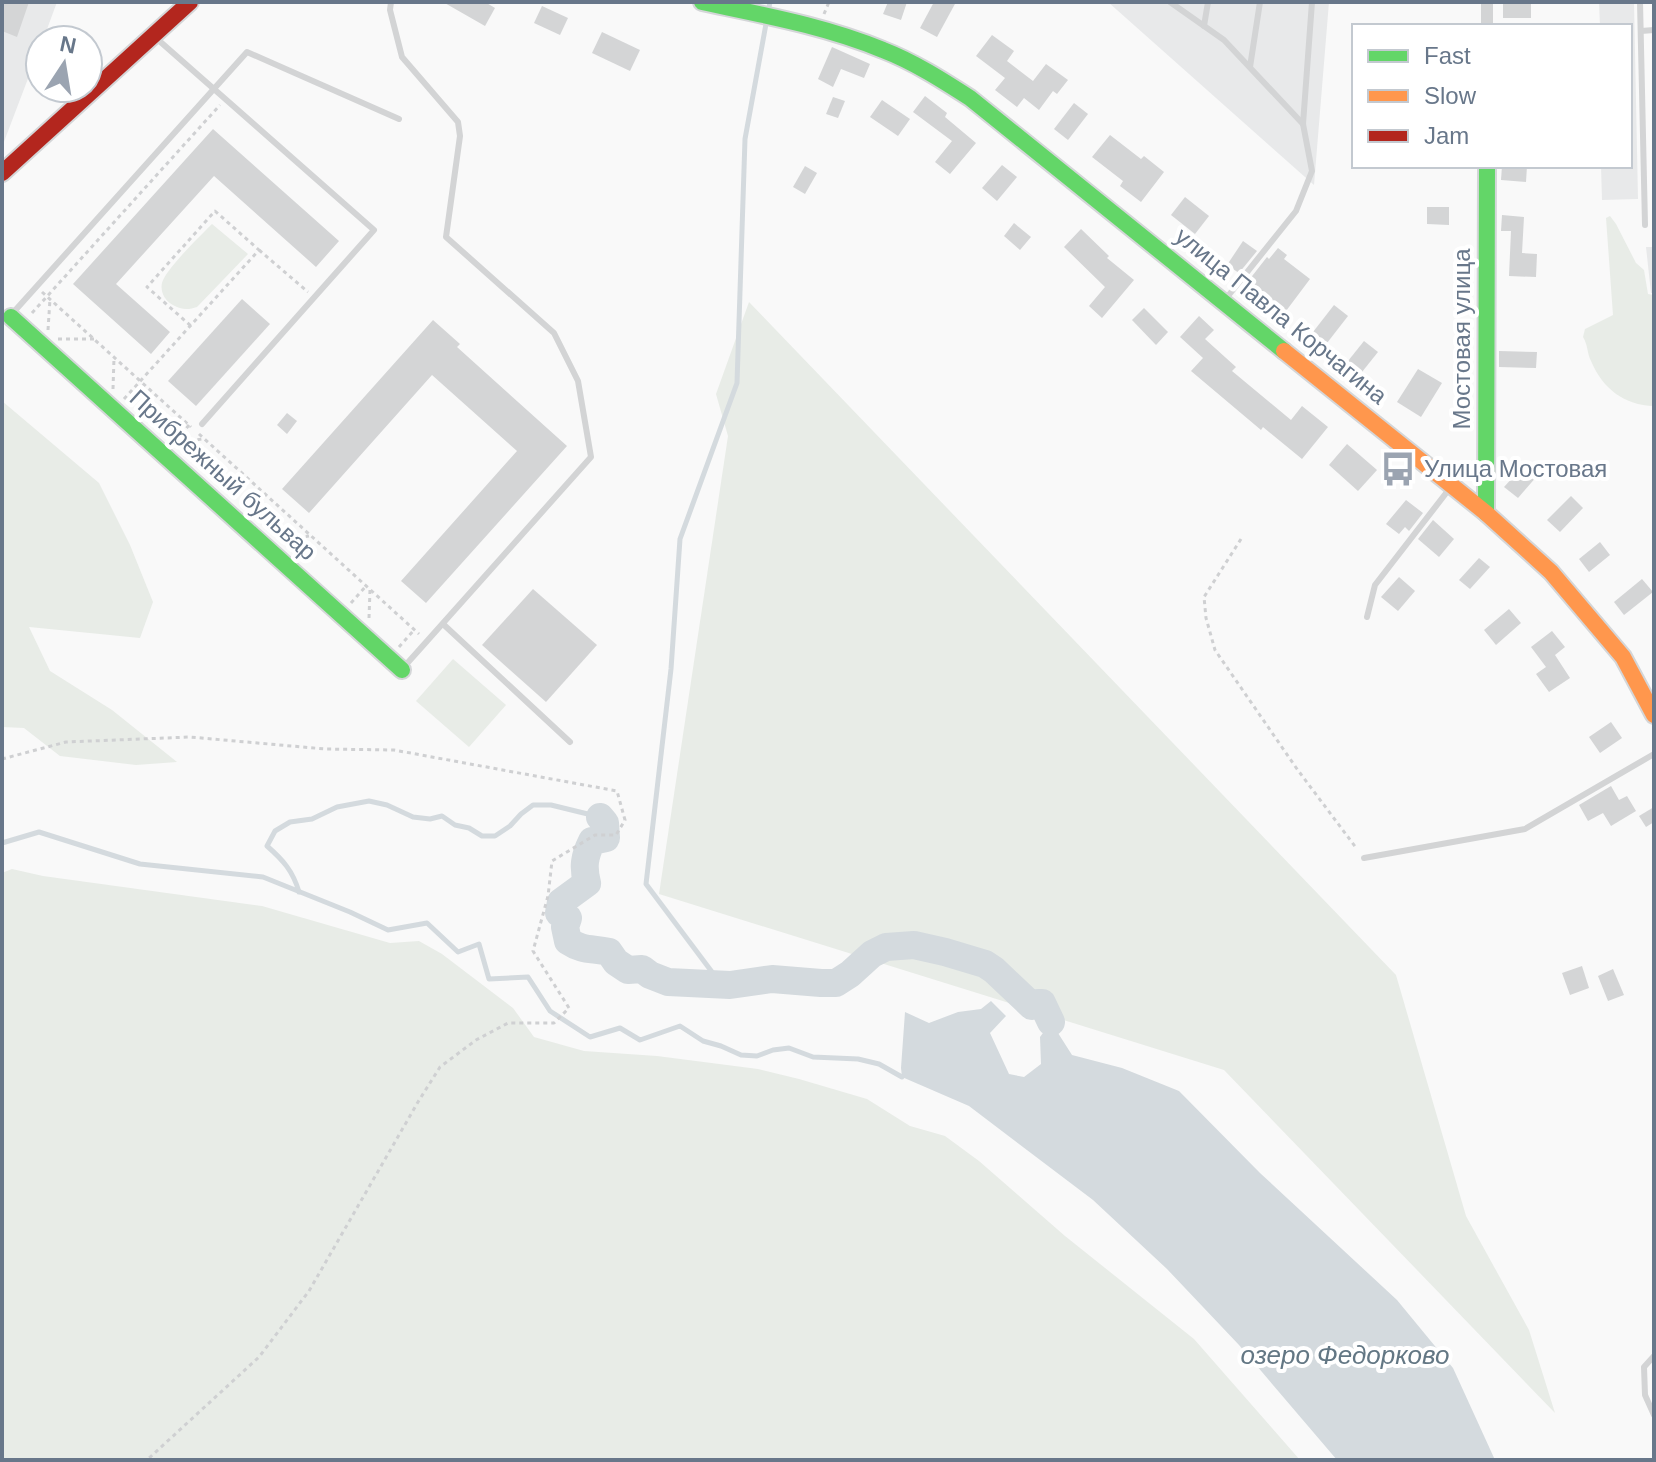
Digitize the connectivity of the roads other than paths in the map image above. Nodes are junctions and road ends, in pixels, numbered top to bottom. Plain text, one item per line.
1 (190, 2) edge
2 (391, 2) edge
3 (1170, 2) edge
4 (1208, 2) edge
5 (1260, 2) edge
6 (1312, 2) edge
7 (1487, 2) edge
8 (1640, 2) edge
9 (710, 4) edge
10 (1487, 24) edge
11 (1204, 26) junction
12 (1654, 30) edge
13 (1641, 31) junction
14 (153, 36) junction
15 (1250, 67) junction
16 (214, 90) junction
17 (399, 119) dead end
18 (1303, 124) junction
19 (1487, 168) edge
20 (2, 173) edge
21 (1644, 208) junction
22 (1654, 208) edge
23 (1645, 225) dead end
24 (1224, 301) junction
25 (11, 317) joint
26 (202, 424) dead end
27 (1452, 486) junction
28 (1486, 513) junction
29 (1367, 617) dead end
30 (443, 624) junction
31 (407, 664) joint
32 (1654, 715) edge
33 (570, 742) dead end
34 (1654, 754) edge
35 (1364, 858) road end
36 (1654, 1356) edge
37 (1654, 1415) edge

1 - 14 main road
2 - 30 lane
3 - 11 lane
4 - 11 lane
5 - 15 lane
6 - 18 lane
7 - 10 street
8 - 13 lane
9 - 24 main road, улица Павла Корчагина
11 - 15 lane
12 - 13 lane
13 - 21 lane
14 - 16 lane
14 - 20 main road
15 - 18 lane
16 - 17 lane
16 - 25 lane
16 - 26 lane
18 - 24 lane
19 - 28 main road, Мостовая улица
21 - 22 lane
21 - 23 lane
24 - 27 main road, улица Павла Корчагина
25 - 31 main road, Прибрежный бульвар
27 - 28 main road, улица Павла Корчагина
27 - 29 lane
28 - 32 main road, улица Павла Корчагина
30 - 31 lane
30 - 33 lane
34 - 35 lane
36 - 37 lane

